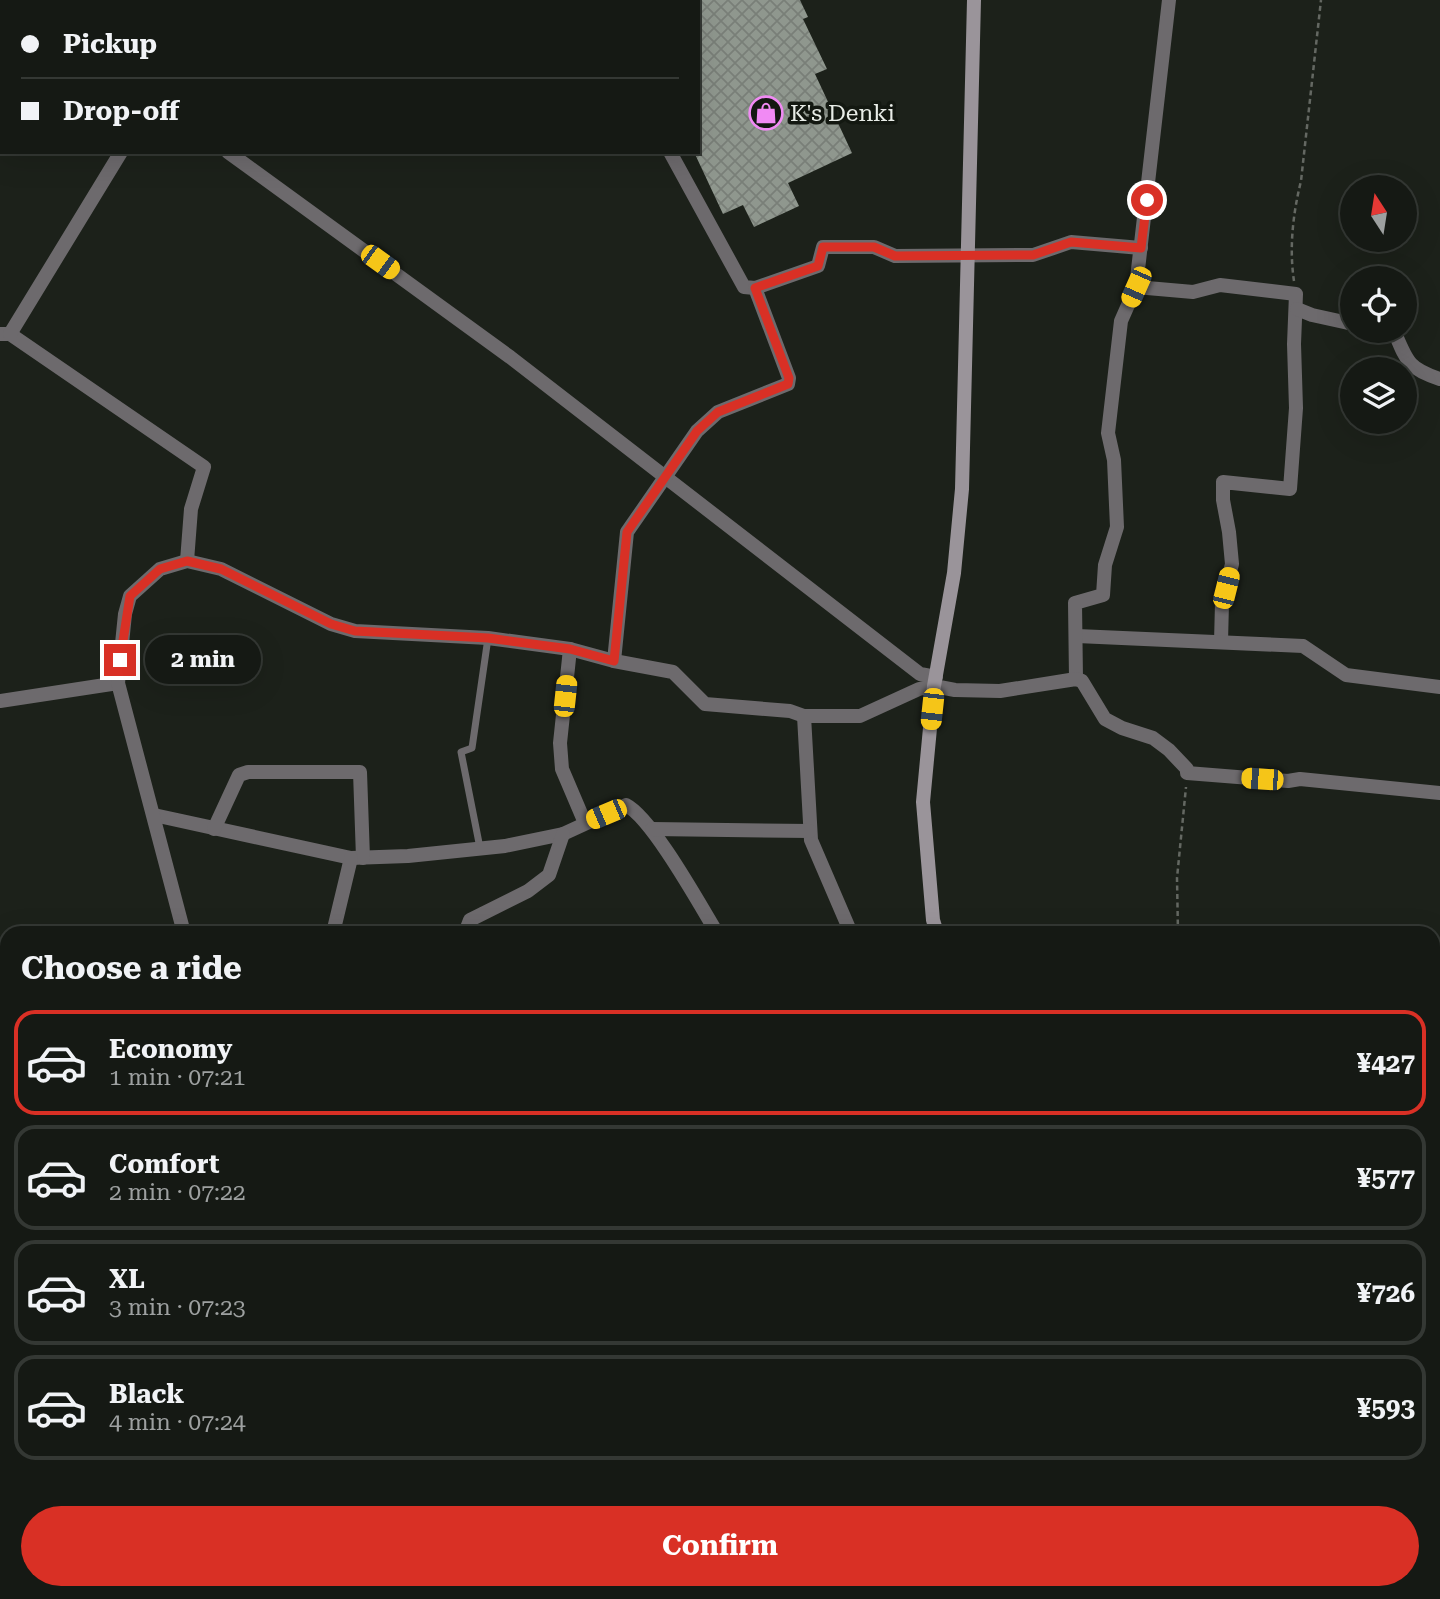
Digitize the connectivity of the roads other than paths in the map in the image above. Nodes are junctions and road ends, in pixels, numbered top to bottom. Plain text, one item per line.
1 (974, 0) edge
2 (1169, 0) edge
3 (120, 154) edge
4 (231, 154) edge
5 (671, 154) edge
6 (1141, 248) junction
7 (969, 256) junction
8 (1136, 287) junction
9 (755, 288) junction
10 (1297, 302) junction
11 (1340, 321) edge
12 (5, 334) edge
13 (1399, 343) edge
14 (1440, 379) edge
15 (664, 478) junction
16 (187, 561) junction
17 (1077, 636) junction
18 (488, 638) junction
19 (1221, 642) junction
20 (570, 649) junction
21 (614, 661) junction
22 (1076, 679) junction
23 (935, 681) junction
24 (118, 683) junction
25 (1440, 687) edge
26 (0, 701) edge
27 (804, 716) junction
28 (1440, 793) edge
29 (154, 816) junction
30 (585, 823) junction
31 (214, 828) junction
32 (652, 830) junction
33 (810, 831) junction
34 (563, 834) junction
35 (480, 849) junction
36 (357, 858) junction
37 (182, 926) edge
38 (335, 926) edge
39 (468, 926) edge
40 (713, 926) edge
41 (847, 926) edge
42 (935, 926) edge

1 - 7 street
2 - 6 street
3 - 12 street
4 - 15 street
5 - 9 street
6 - 7 street
6 - 8 street
7 - 9 street
7 - 23 street
8 - 10 street
8 - 17 street
9 - 15 street
10 - 11 street
10 - 19 street
12 - 16 street
13 - 14 street
15 - 21 street
15 - 23 street
16 - 18 street
16 - 24 street
17 - 19 street
17 - 22 street
18 - 20 street
18 - 35 lane
19 - 25 street
20 - 21 street
20 - 30 street
21 - 27 street
22 - 23 street
22 - 28 street
23 - 27 street
23 - 42 street
24 - 26 street
24 - 29 street
27 - 33 street
29 - 31 street
29 - 37 street
30 - 32 street
30 - 34 street
31 - 36 street
31 - 36 street
32 - 33 street
32 - 40 street
33 - 41 street
34 - 35 street
34 - 39 street
35 - 36 street
36 - 38 street

